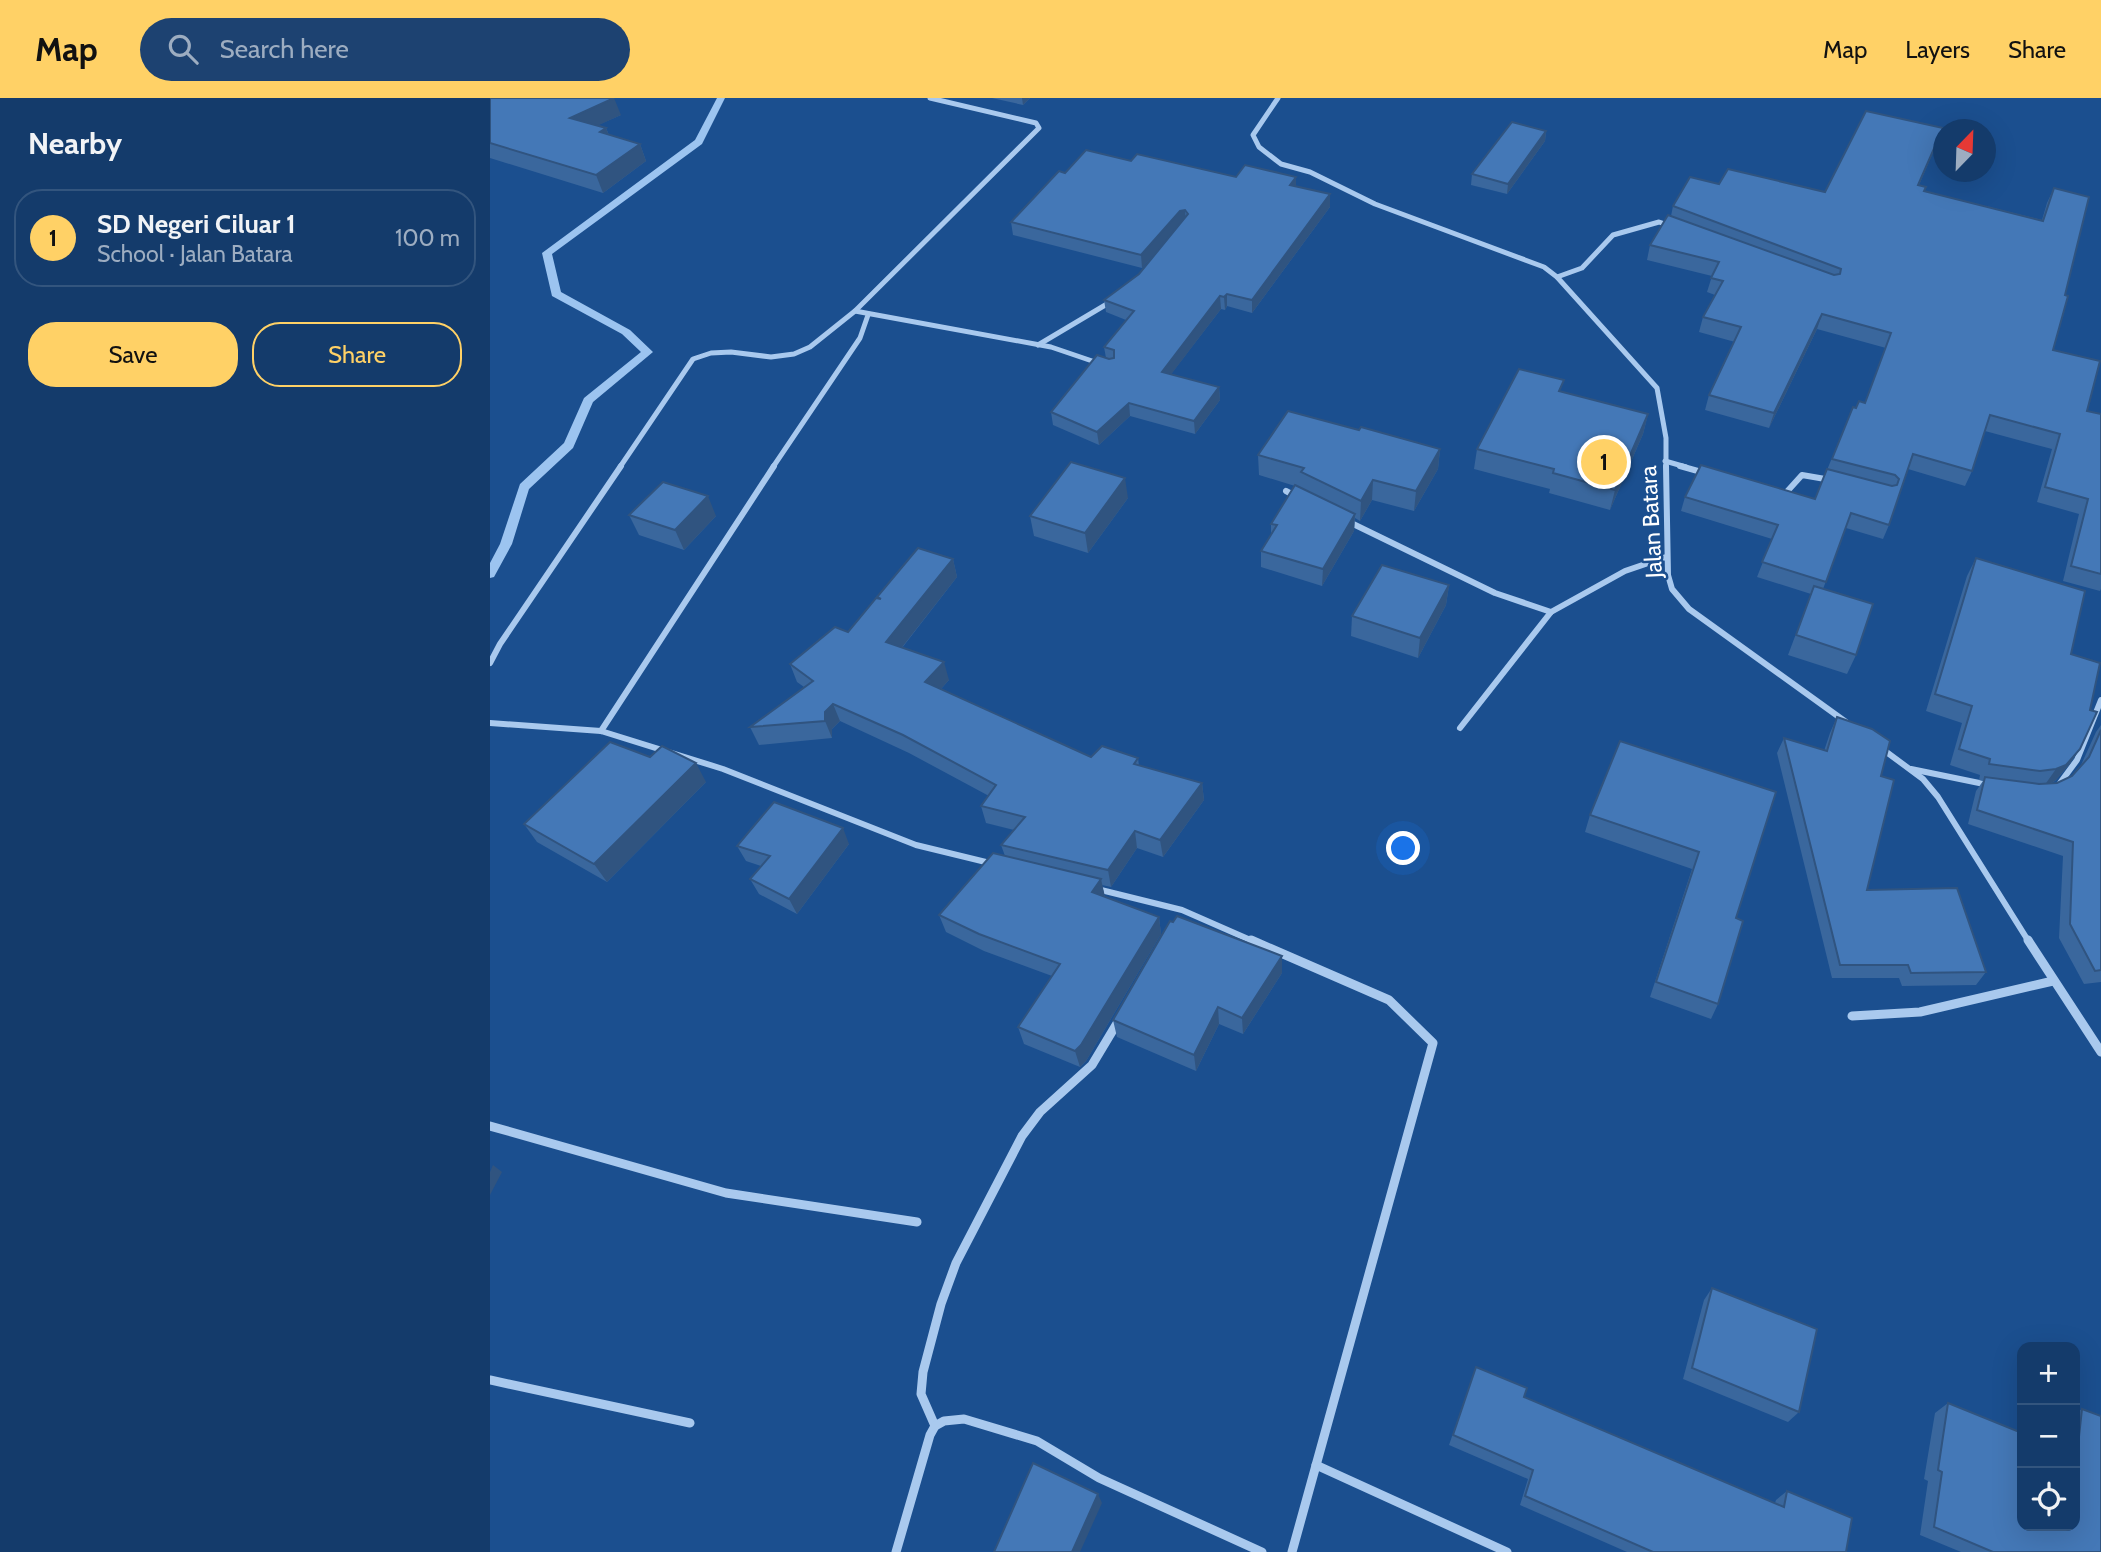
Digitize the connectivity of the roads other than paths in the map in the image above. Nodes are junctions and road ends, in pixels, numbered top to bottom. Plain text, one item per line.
1 (930, 98) edge
2 (969, 98) edge
3 (1278, 98) edge
4 (962, 106) junction
5 (1683, 231) edge
6 (1557, 277) junction
7 (1118, 297) edge
8 (855, 311) junction
9 (868, 314) junction
10 (1037, 345) junction
11 (1112, 368) edge
12 (1665, 461) junction
13 (1717, 477) edge
14 (1840, 482) edge
15 (1286, 491) dead end
16 (1777, 496) edge
17 (1310, 503) edge
18 (1335, 515) edge
19 (1666, 557) junction
20 (1551, 612) junction
21 (490, 641) edge
22 (500, 644) junction
23 (490, 663) edge
24 (2100, 705) edge
25 (490, 723) edge
26 (1460, 728) dead end
27 (1855, 729) edge
28 (601, 731) junction
29 (1878, 745) edge
30 (1911, 769) junction
31 (2002, 788) edge
32 (2050, 792) edge
33 (1009, 868) edge
34 (1089, 887) edge
35 (1182, 910) junction
36 (1175, 922) edge
37 (2053, 981) junction
38 (1127, 1005) edge
39 (1852, 1016) dead end
40 (2101, 1052) edge
41 (490, 1126) edge
42 (917, 1222) dead end
43 (490, 1380) edge
44 (690, 1423) dead end
45 (936, 1426) junction
46 (1316, 1465) junction
47 (897, 1552) edge
48 (1262, 1552) edge
49 (1292, 1552) edge
50 (1507, 1552) edge

1 - 4 street
2 - 4 street
3 - 6 street, Jalan Batara
4 - 8 street
5 - 6 street
6 - 12 street, Jalan Batara
7 - 10 street
8 - 9 street
8 - 22 street
9 - 10 street
9 - 28 street
10 - 11 street
12 - 13 street
12 - 19 street, Jalan Batara
14 - 16 street
15 - 17 street
18 - 20 street
19 - 20 street
19 - 27 street, Jalan Batara
20 - 26 street
21 - 22 street
22 - 23 street
24 - 32 street
25 - 28 street
28 - 33 street
29 - 30 street
30 - 31 street
30 - 37 street
34 - 35 street
35 - 36 street
35 - 46 street
37 - 39 street
37 - 40 street
38 - 45 street
41 - 42 street
43 - 44 street
45 - 47 street
45 - 48 street
46 - 49 street
46 - 50 street

